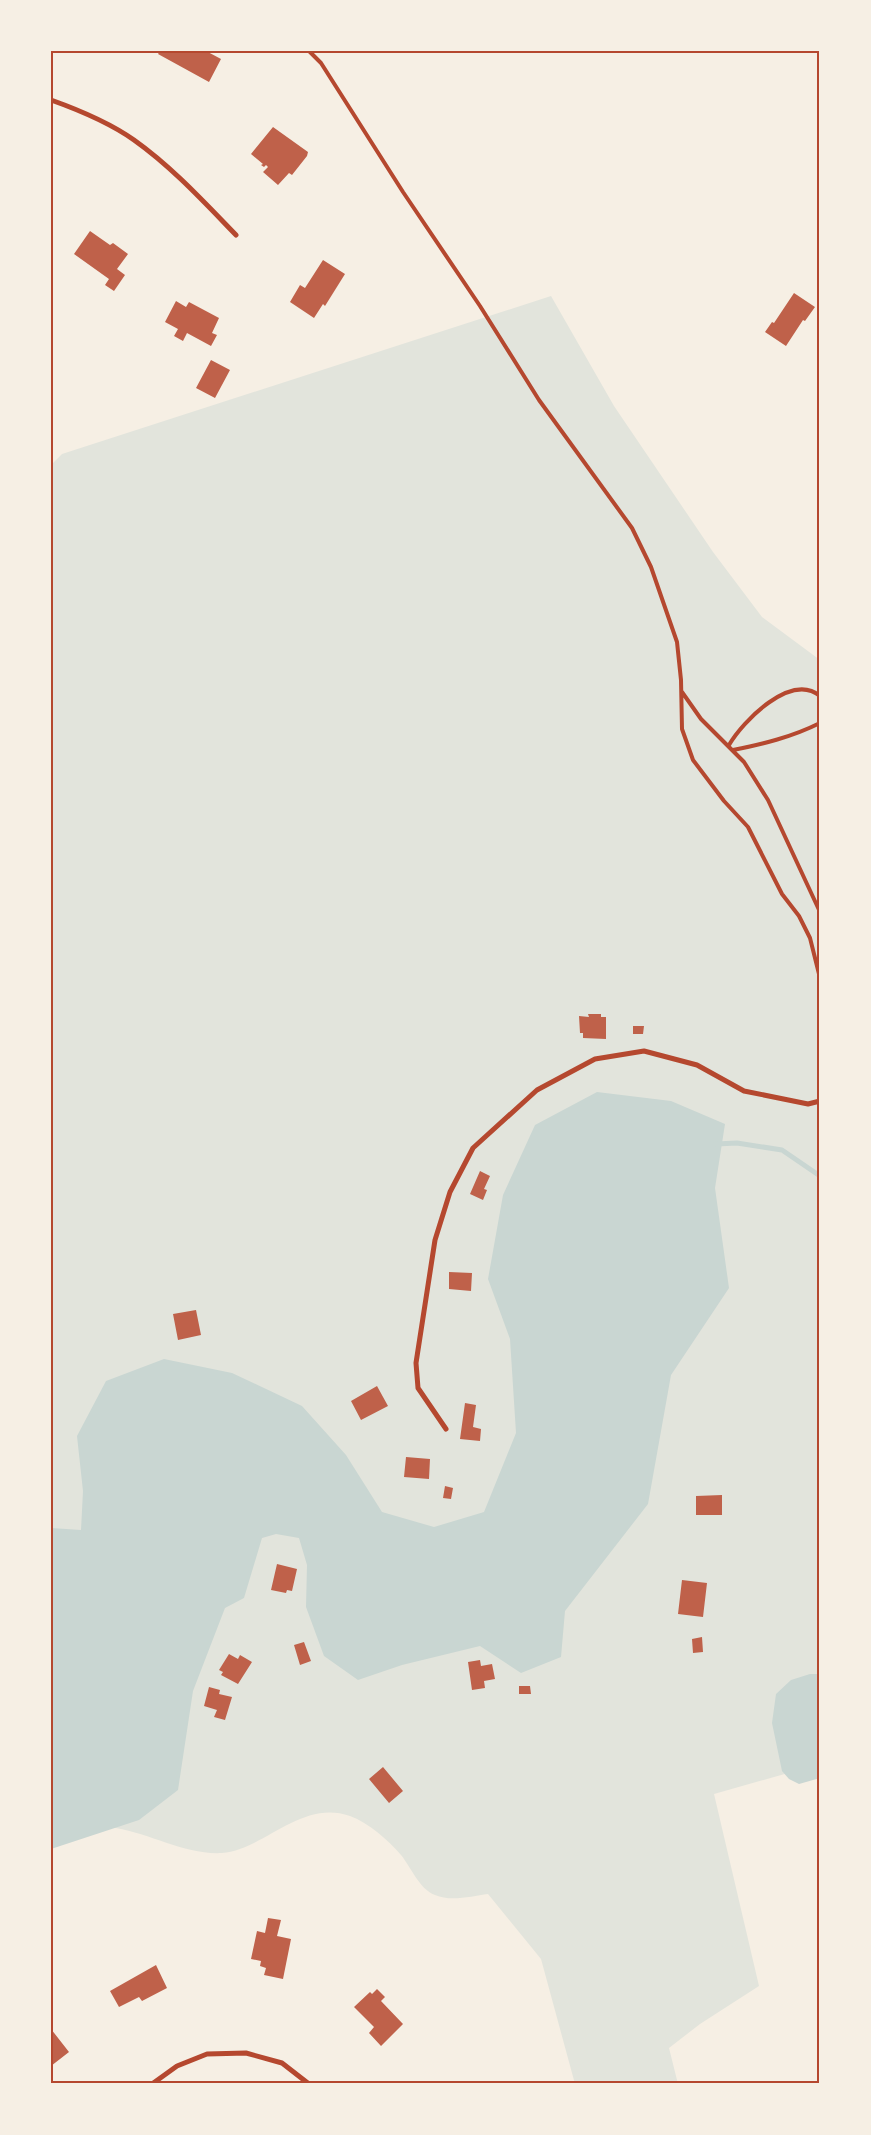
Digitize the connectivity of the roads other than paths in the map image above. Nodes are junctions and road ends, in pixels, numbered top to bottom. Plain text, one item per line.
1 (309, 51) edge
2 (51, 100) edge
3 (236, 235) dead end
4 (682, 692) junction
5 (820, 696) edge
6 (820, 723) edge
7 (729, 745) junction
8 (733, 750) junction
9 (820, 912) edge
10 (820, 978) edge
11 (820, 1101) edge
12 (446, 1429) dead end
13 (152, 2084) edge
14 (309, 2084) edge

1 - 4 lane
2 - 3 street
4 - 7 lane
4 - 10 lane
5 - 7 lane
6 - 8 lane
7 - 8 lane
8 - 9 lane
11 - 12 street
13 - 14 street

